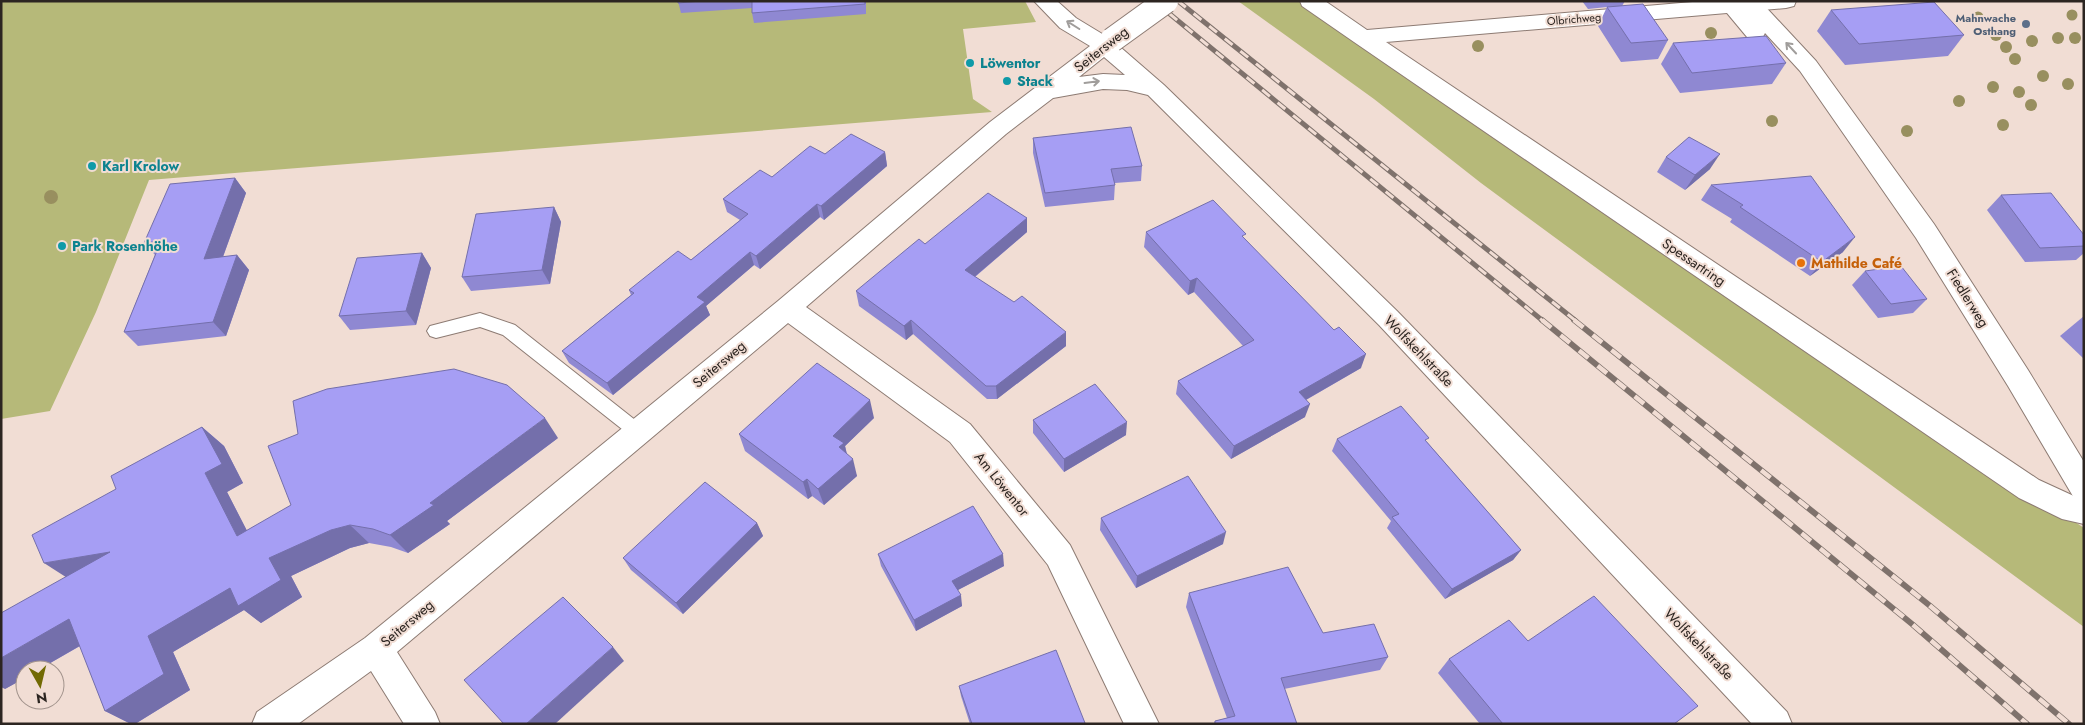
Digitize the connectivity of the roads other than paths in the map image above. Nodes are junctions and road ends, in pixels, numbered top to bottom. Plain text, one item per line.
1 (1044, 1) edge
2 (1166, 1) edge
3 (1310, 1) edge
4 (1786, 1) edge
5 (1739, 3) edge
6 (1362, 37) junction
7 (1108, 43) junction
8 (1156, 90) junction
9 (1044, 92) junction
10 (787, 308) junction
11 (436, 331) dead end
12 (638, 432) junction
13 (2084, 489) edge
14 (2084, 510) edge
15 (376, 649) junction
16 (269, 724) edge
17 (423, 724) edge
18 (1142, 724) edge
19 (1775, 724) edge

7 -> 1 street, Wolfskehlstraße
2 - 7 street, Seitersweg, bridge
3 - 6 street, Spessartring
4 - 5 street, Olbrichweg
5 - 6 street, Olbrichweg
5 - 13 street, Fiedlerweg
6 - 14 street, Spessartring
7 - 8 street, Wolfskehlstraße
7 - 9 street, Seitersweg
9 -> 8 street
8 - 19 street, Wolfskehlstraße
9 - 10 street, Seitersweg
10 - 12 street, Seitersweg
10 - 18 street, Am Löwentor
11 - 12 lane
12 - 15 street, Seitersweg
15 - 16 street, Seitersweg
15 - 17 street

